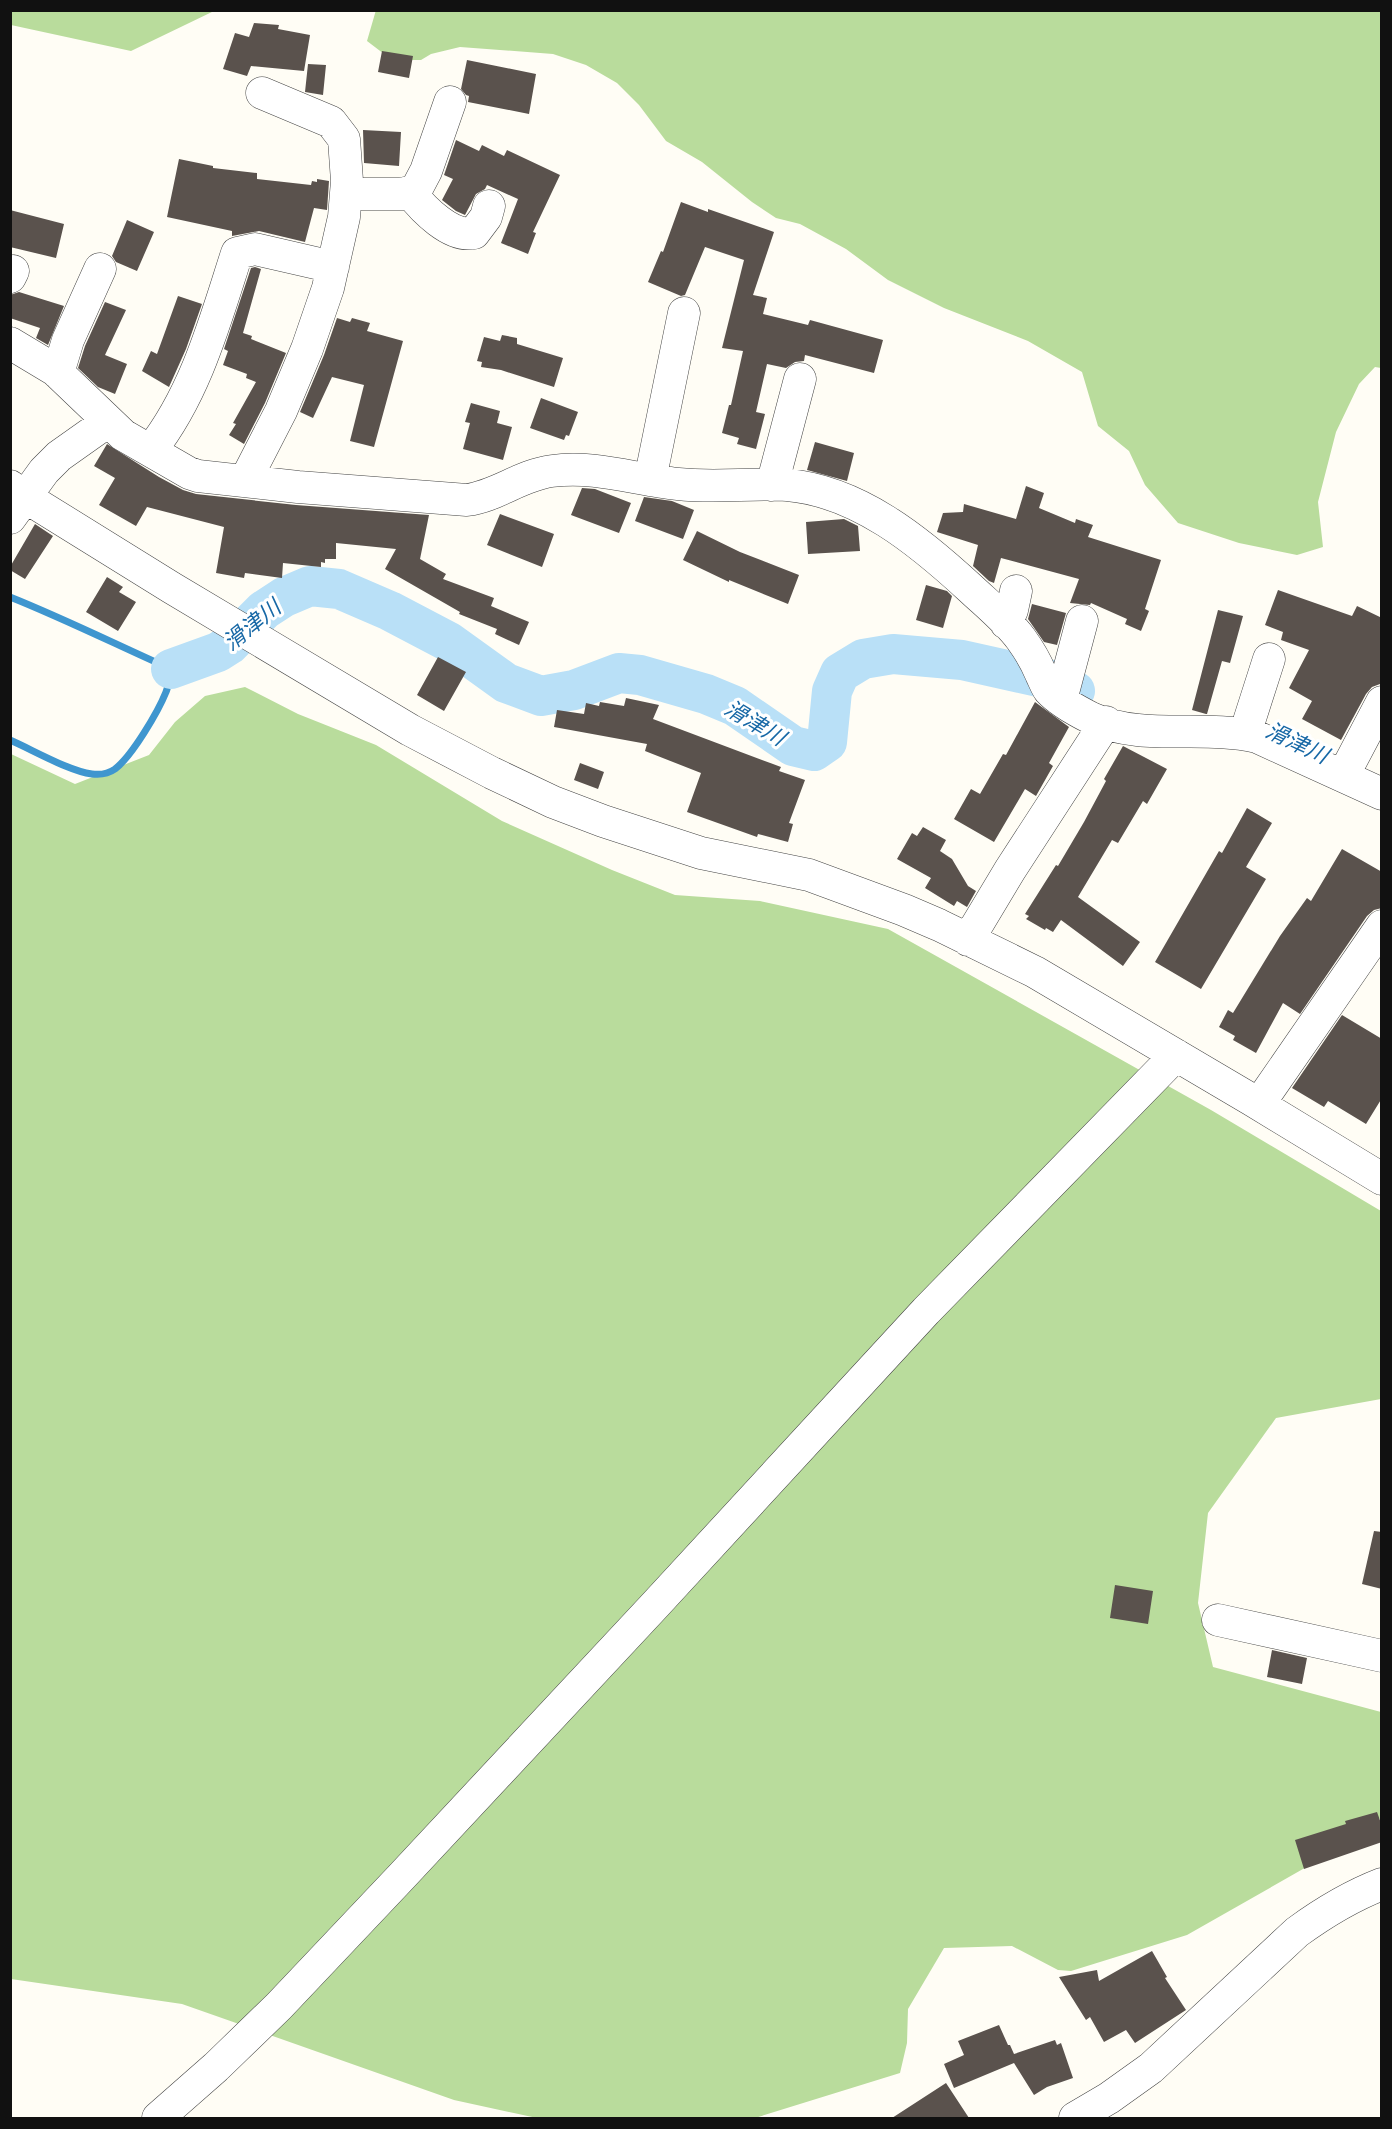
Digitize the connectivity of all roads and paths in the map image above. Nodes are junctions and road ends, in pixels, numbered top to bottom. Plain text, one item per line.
1 (262, 93) dead end
2 (450, 102) dead end
3 (410, 192) junction
4 (346, 194) junction
5 (489, 206) dead end
6 (333, 267) junction
7 (100, 269) dead end
8 (684, 312) dead end
9 (10, 343) edge
10 (58, 373) junction
11 (800, 379) dead end
12 (107, 422) junction
13 (151, 450) junction
14 (650, 480) junction
15 (245, 481) junction
16 (771, 485) junction
17 (15, 500) edge
18 (1016, 591) dead end
19 (1082, 621) dead end
20 (1006, 623) junction
21 (1269, 659) dead end
22 (1061, 700) junction
23 (1382, 702) edge
24 (1106, 722) junction
25 (1245, 734) junction
26 (1342, 776) junction
27 (1380, 789) edge
28 (1382, 926) edge
29 (968, 940) junction
30 (1176, 1055) junction
31 (1259, 1104) junction
32 (1377, 1168) edge
33 (1218, 1620) dead end
34 (1382, 1656) edge
35 (1382, 1884) edge
36 (158, 2118) edge
37 (1076, 2118) edge

1 - 4 street
2 - 3 street
3 - 4 street
3 - 5 street
4 - 6 street
6 - 13 street
6 - 15 street
7 - 10 street
8 - 14 street
9 - 10 street
10 - 12 street
11 - 16 street
12 - 13 street
12 - 17 street
13 - 15 street
14 - 15 street
14 - 16 street
16 - 20 street
17 - 29 street
18 - 20 street
19 - 22 street
20 - 22 street
21 - 25 street
22 - 24 street
23 - 26 street
24 - 25 street
24 - 29 street
25 - 26 street
26 - 27 street
28 - 31 street
29 - 30 street
30 - 31 street
30 - 36 street
31 - 32 street
33 - 34 street
35 - 37 street

